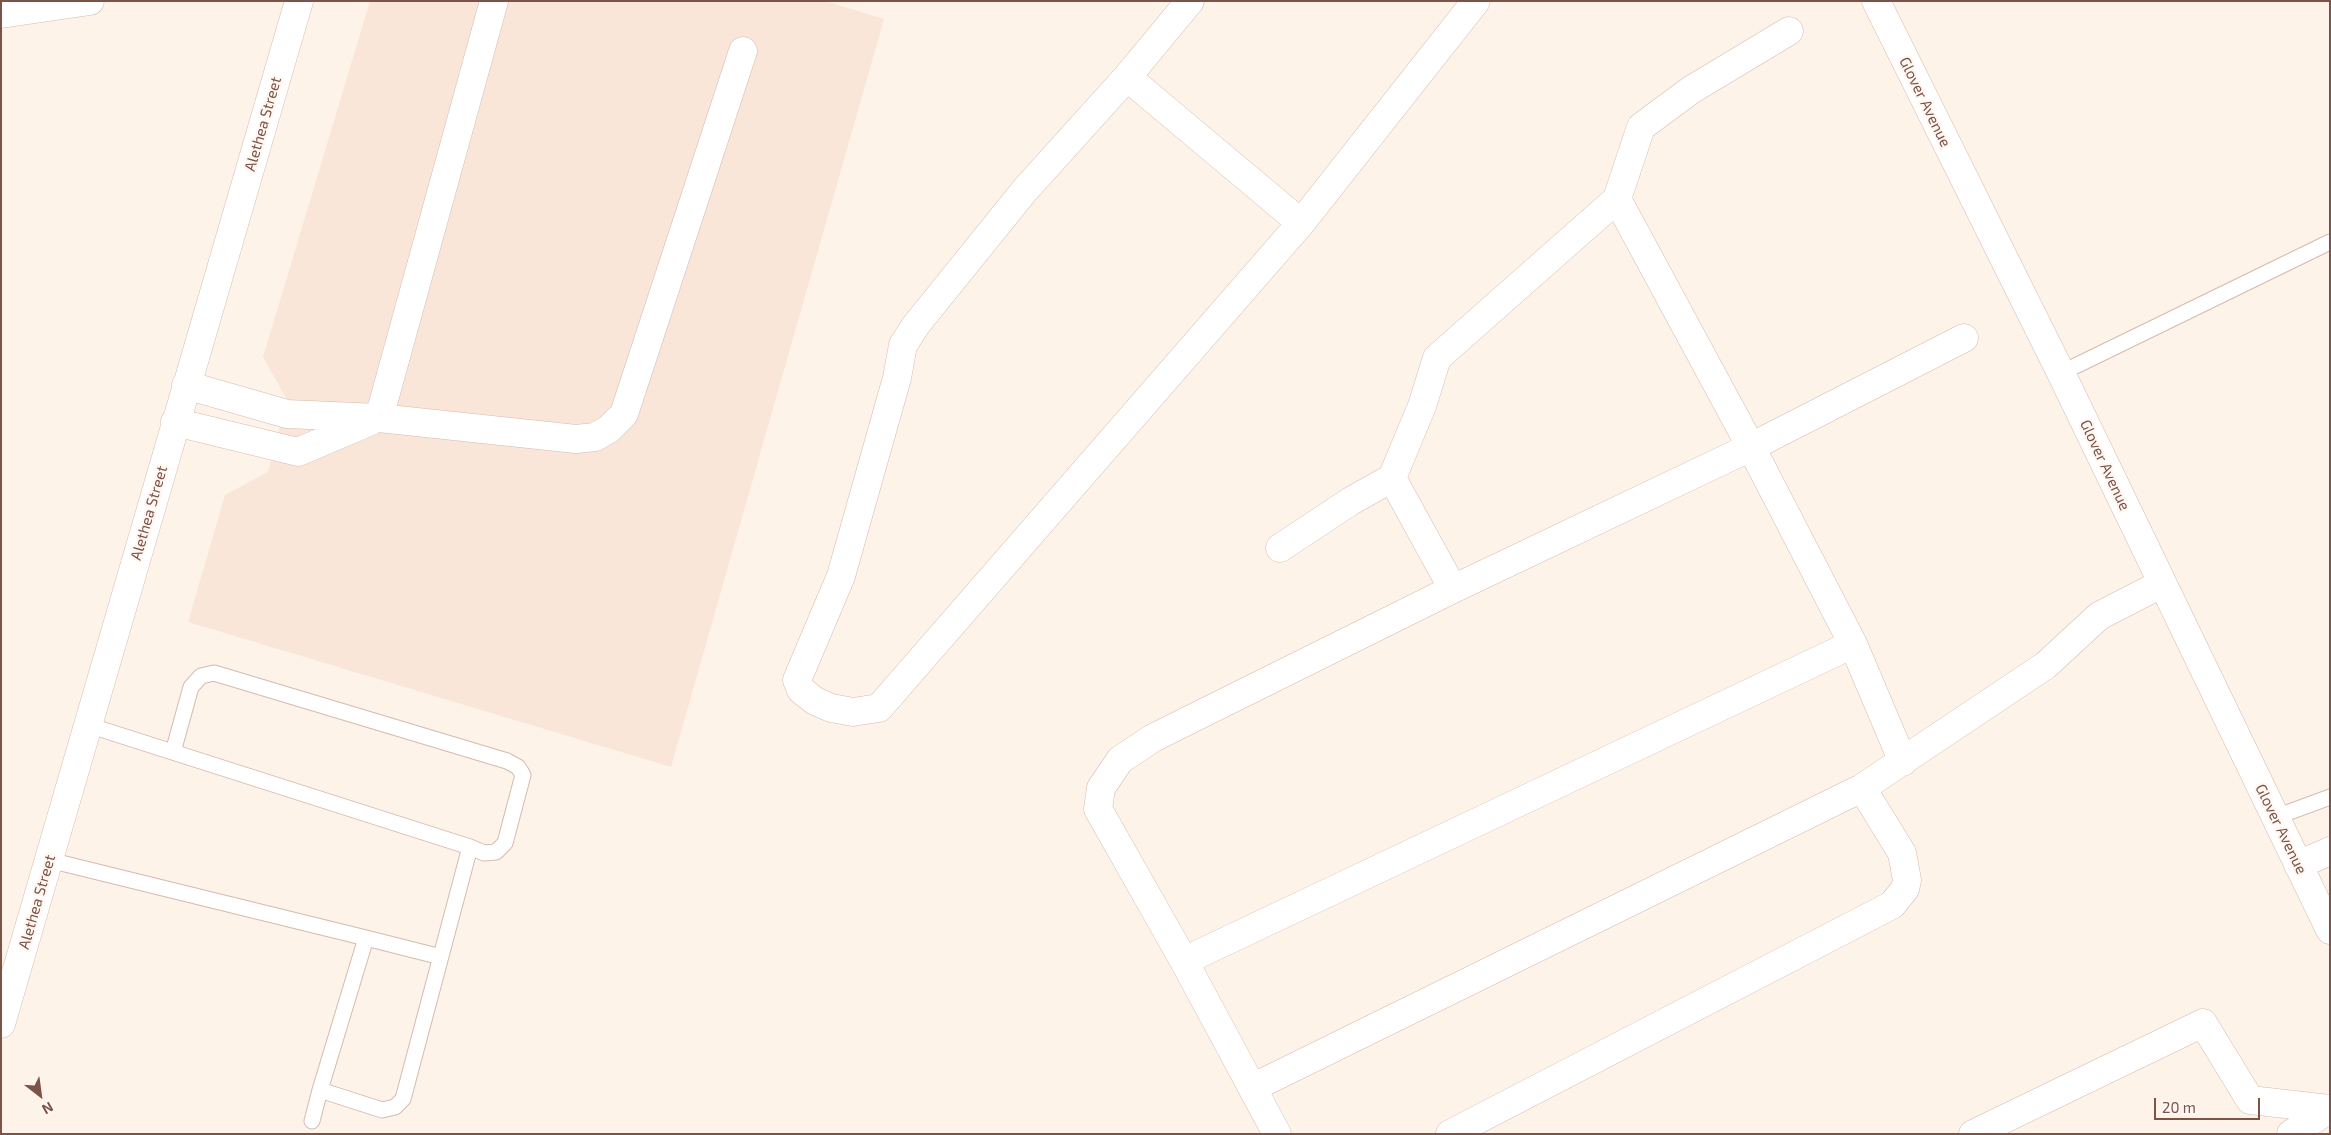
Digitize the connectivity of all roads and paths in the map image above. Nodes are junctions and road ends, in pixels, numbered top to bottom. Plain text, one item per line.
1 (90, 1) edge
2 (299, 1) edge
3 (494, 1) edge
4 (1190, 1) edge
5 (1476, 1) edge
6 (1876, 1) edge
7 (1, 14) edge
8 (1789, 31) dead end
9 (743, 51) dead end
10 (1126, 77) junction
11 (1617, 199) junction
12 (1302, 223) junction
13 (2330, 242) edge
14 (1964, 338) dead end
15 (2061, 372) junction
16 (186, 385) junction
17 (379, 418) junction
18 (175, 422) junction
19 (1752, 447) junction
20 (1392, 478) junction
21 (1280, 548) dead end
22 (2161, 584) junction
23 (1452, 589) junction
24 (1853, 644) junction
25 (88, 725) junction
26 (173, 752) junction
27 (1903, 762) junction
28 (1862, 788) junction
29 (2330, 797) edge
30 (2276, 817) junction
31 (470, 847) junction
32 (2330, 851) edge
33 (49, 860) junction
34 (2298, 865) junction
35 (2330, 930) edge
36 (366, 938) junction
37 (441, 956) junction
38 (1184, 961) junction
39 (1, 1024) edge
40 (1254, 1088) junction
41 (320, 1090) junction
42 (2330, 1109) edge
43 (312, 1121) dead end
44 (1277, 1134) edge
45 (1450, 1134) edge
46 (1973, 1134) edge
47 (2291, 1134) edge

1 - 7 street
2 - 16 street, Alethea Street
3 - 17 street
4 - 10 street
5 - 12 street
6 - 15 street, Glover Avenue
8 - 11 street
9 - 17 street
10 - 12 street
10 - 12 street
11 - 19 street
11 - 20 street
13 - 15 lane
14 - 19 street
15 - 22 street, Glover Avenue
16 - 17 street
16 - 18 street, Alethea Street
17 - 18 street
18 - 25 street, Alethea Street
19 - 23 street
19 - 24 street
20 - 21 street
20 - 23 street
22 - 27 street
22 - 30 street, Glover Avenue
23 - 38 street
24 - 27 street
24 - 38 street
25 - 26 lane
25 - 33 street, Alethea Street
26 - 31 lane
26 - 31 lane
27 - 28 street
28 - 40 street
28 - 45 street
29 - 30 lane
30 - 34 street, Glover Avenue
31 - 37 lane
32 - 34 street
33 - 36 lane
33 - 39 street, Alethea Street
34 - 35 street, Glover Avenue
36 - 37 lane
36 - 41 lane
37 - 41 lane
38 - 40 street
40 - 44 street
41 - 43 lane
42 - 46 street
42 - 47 street

